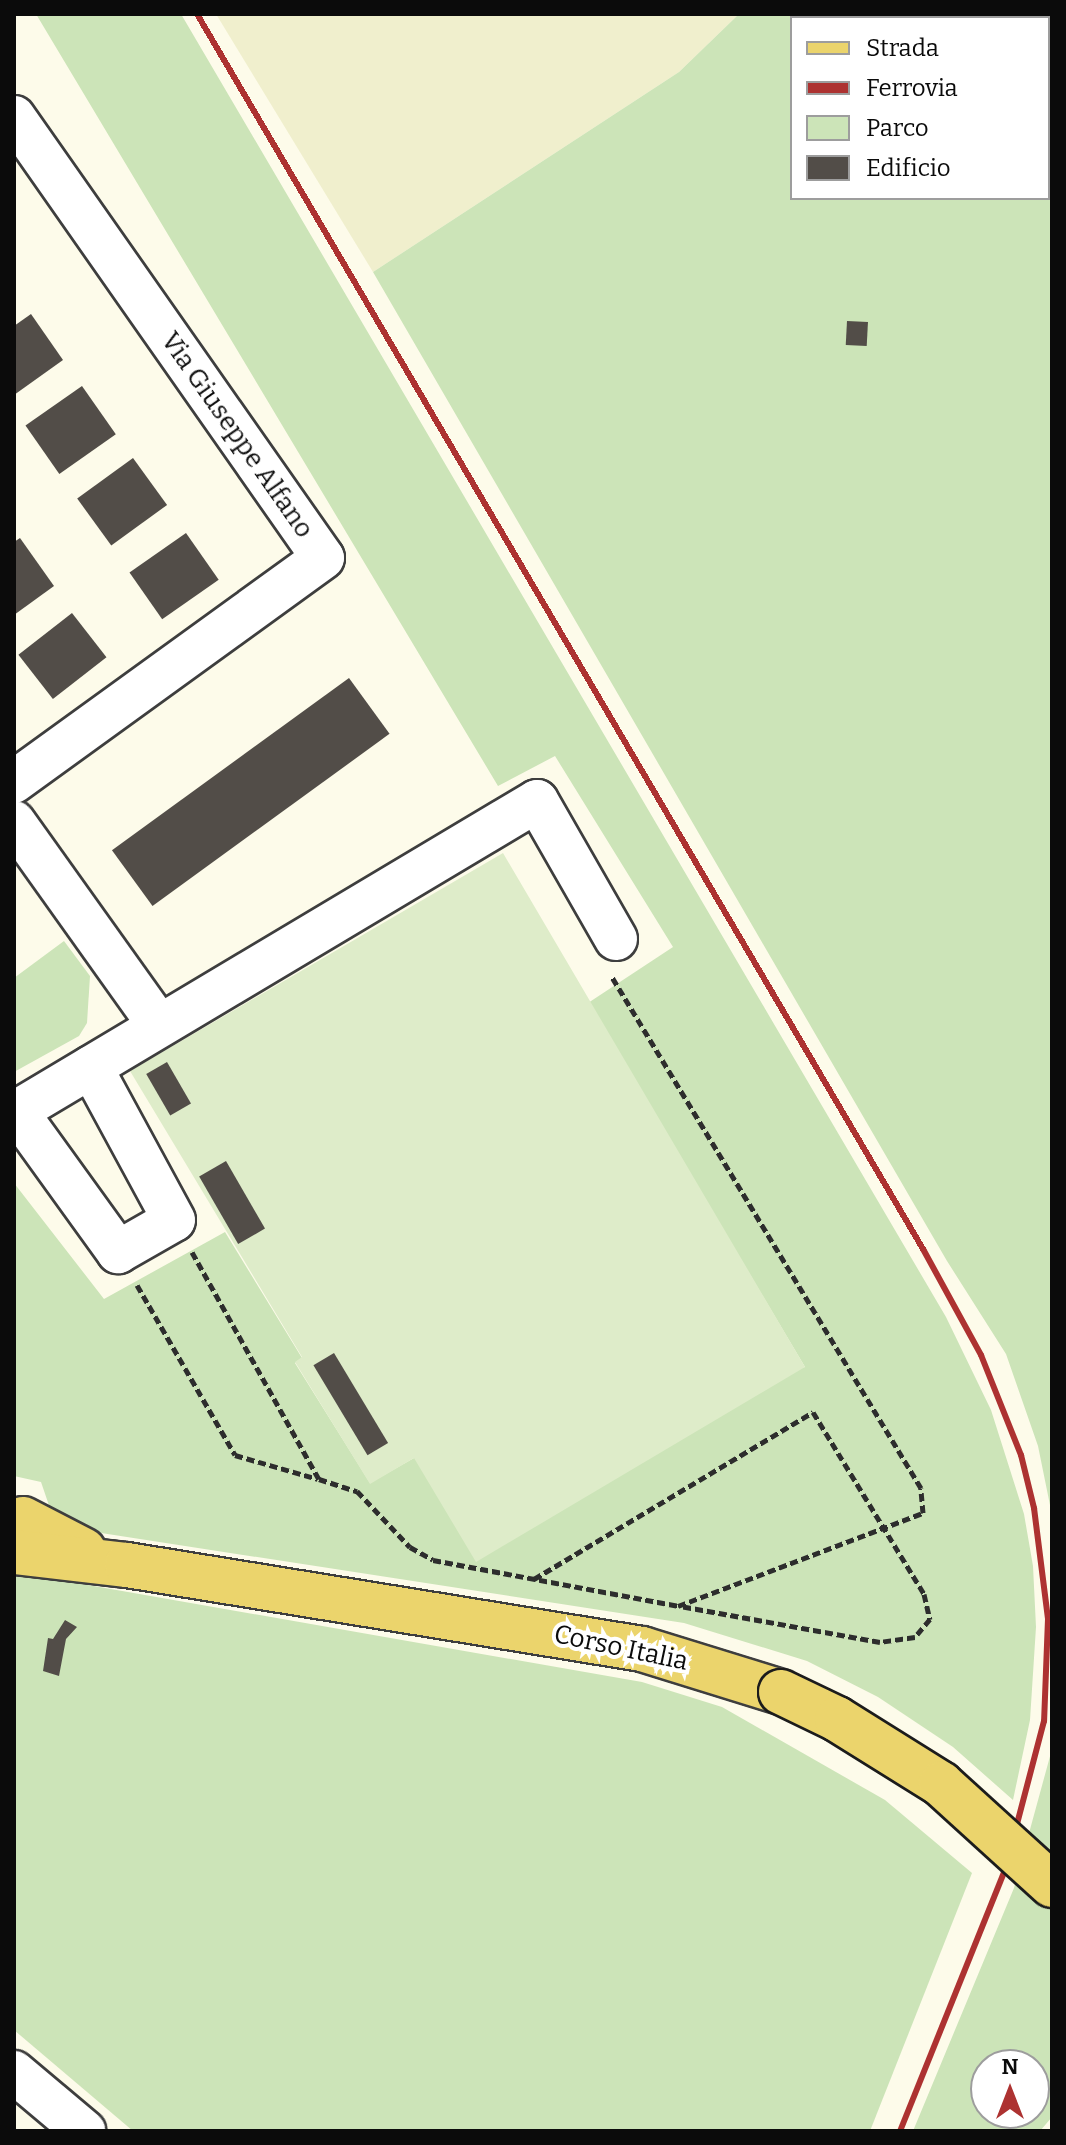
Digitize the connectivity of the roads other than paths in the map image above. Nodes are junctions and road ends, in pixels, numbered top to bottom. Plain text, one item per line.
1 (14, 117) edge
2 (14, 782) edge
3 (14, 822) edge
4 (616, 939) road end
5 (158, 1024) junction
6 (91, 1067) junction
7 (16, 1113) edge
8 (16, 1530) edge
9 (1052, 1885) edge
10 (14, 2072) edge
11 (84, 2131) edge

1 - 2 street, Via Giuseppe Alfano
3 - 5 street
4 - 5 street
5 - 6 street
6 - 7 street
6 - 7 street
8 - 9 main road, Corso Italia, bridge
10 - 11 street

